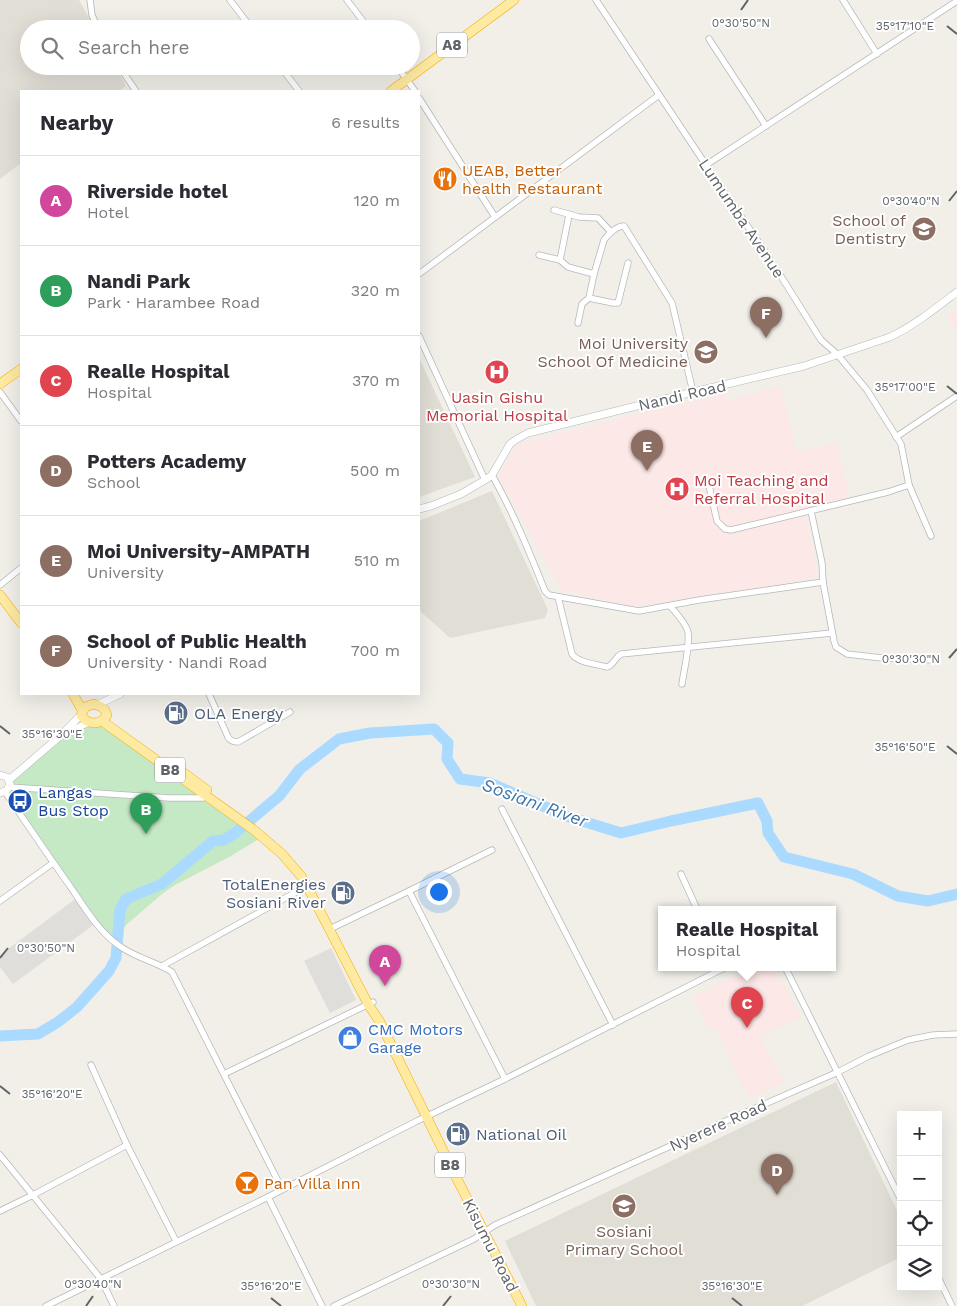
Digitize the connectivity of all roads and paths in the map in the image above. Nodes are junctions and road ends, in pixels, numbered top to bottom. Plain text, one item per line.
1 (90, 0) edge
2 (230, 0) edge
3 (347, 0) edge
4 (514, 0) edge
5 (596, 0) edge
6 (843, 0) edge
7 (957, 2) edge
8 (94, 20) edge
9 (245, 20) edge
10 (362, 20) edge
11 (709, 39) dead end
12 (877, 54) junction
13 (420, 69) edge
14 (125, 75) edge
15 (287, 75) edge
16 (404, 75) edge
17 (412, 75) edge
18 (407, 79) junction
19 (135, 90) edge
20 (298, 90) edge
21 (392, 90) edge
22 (414, 90) edge
23 (659, 96) junction
24 (420, 100) edge
25 (766, 126) junction
26 (706, 165) junction
27 (554, 210) dead end
28 (569, 215) junction
29 (495, 216) junction
30 (611, 232) junction
31 (540, 255) dead end
32 (560, 260) junction
33 (628, 263) dead end
34 (420, 273) edge
35 (594, 274) junction
36 (957, 292) edge
37 (589, 298) junction
38 (578, 324) dead end
39 (420, 338) edge
40 (837, 354) junction
41 (20, 371) edge
42 (1, 384) edge
43 (0, 392) edge
44 (694, 392) junction
45 (957, 396) edge
46 (20, 420) edge
47 (896, 437) junction
48 (492, 475) junction
49 (485, 480) junction
50 (708, 481) dead end
51 (909, 486) junction
52 (420, 509) edge
53 (811, 511) junction
54 (931, 536) dead end
55 (20, 569) edge
56 (823, 582) junction
57 (0, 585) edge
58 (0, 595) edge
59 (558, 597) junction
60 (670, 606) junction
61 (20, 622) edge
62 (832, 632) junction
63 (687, 647) junction
64 (933, 660) dead end
65 (682, 684) dead end
66 (74, 695) edge
67 (79, 695) edge
68 (118, 695) edge
69 (209, 695) edge
70 (87, 708) junction
71 (290, 712) dead end
72 (104, 716) junction
73 (89, 722) junction
74 (59, 737) junction
75 (0, 775) edge
76 (6, 788) edge
77 (206, 796) junction
78 (502, 808) dead end
79 (239, 817) junction
80 (256, 828) junction
81 (492, 850) dead end
82 (53, 862) junction
83 (681, 874) dead end
84 (307, 886) junction
85 (409, 891) junction
86 (0, 901) edge
87 (696, 906) edge
88 (334, 927) junction
89 (162, 966) junction
90 (717, 971) edge
91 (787, 971) edge
92 (371, 1003) junction
93 (613, 1025) junction
94 (957, 1034) edge
95 (91, 1065) dead end
96 (838, 1072) junction
97 (224, 1074) junction
98 (505, 1079) junction
99 (426, 1117) junction
100 (127, 1145) junction
101 (0, 1155) edge
102 (282, 1189) junction
103 (897, 1192) edge
104 (33, 1195) junction
105 (268, 1196) junction
106 (0, 1211) edge
107 (484, 1232) junction
108 (176, 1241) junction
109 (101, 1279) junction
110 (942, 1285) edge
111 (46, 1306) edge
112 (114, 1306) edge
113 (322, 1306) edge
114 (334, 1306) edge
115 (522, 1306) edge
116 (952, 1306) edge

1 - 8 street
2 - 9 street
3 - 10 street
4 - 13 highway, A8
5 - 23 street, Lumumba Avenue
6 - 12 street
7 - 12 street
11 - 25 street
12 - 25 street
14 - 19 street
15 - 20 street
16 - 18 street
17 - 18 highway, A8
18 - 21 highway, A8
18 - 22 street
23 - 26 street, Lumumba Avenue
23 - 29 street
24 - 29 street
25 - 26 street
26 - 40 street, Lumumba Avenue
27 - 28 street
28 - 30 street
28 - 32 street
29 - 34 street
30 - 35 street
30 - 44 street
31 - 32 street
32 - 35 street
33 - 37 street
35 - 37 street
36 - 40 street, Nandi Road
37 - 38 street
39 - 49 street
40 - 44 street, Nandi Road
40 - 47 street, Lumumba Avenue
41 - 42 highway
43 - 46 street
44 - 48 street, Nandi Road
45 - 47 street
47 - 51 street, Lumumba Avenue
48 - 49 street, Nandi Road
48 - 59 street
49 - 52 street, Nandi Road
50 - 53 street
51 - 53 street
51 - 54 street, Lumumba Avenue
53 - 56 street
55 - 57 street
56 - 60 street
56 - 62 street
58 - 61 highway
59 - 60 street
59 - 63 street
60 - 63 street
62 - 63 street
62 - 64 street
63 - 65 street
66 - 70 highway, B8
67 - 70 highway, B8
68 - 70 street
68 - 72 street
69 - 71 street
70 - 72 highway, B8
70 - 73 highway, B8
70 - 74 street
72 - 73 highway
72 - 77 highway, B8
72 - 79 highway, B8
73 - 74 street
74 - 76 street
75 - 76 street
76 - 77 street
76 - 82 street
77 - 79 highway, B8
78 - 93 street
79 - 80 highway, B8
80 - 84 highway, B8
80 - 88 highway, B8
81 - 85 street
82 - 86 street
82 - 89 street
83 - 87 street
84 - 89 street
84 - 92 highway, B8
85 - 88 street
85 - 98 street
88 - 92 highway, B8
89 - 97 street
90 - 93 street
91 - 96 street
92 - 97 street
92 - 99 highway, Kisumu Road / B8
93 - 98 street
94 - 96 street, Nyerere Road
95 - 100 street
96 - 103 street
96 - 107 street, Nyerere Road
97 - 102 street
98 - 99 street
99 - 102 street
99 - 107 highway, Kisumu Road / B8
100 - 104 street
100 - 108 street
101 - 104 street
102 - 105 street
104 - 106 street
104 - 109 street
105 - 108 street
105 - 113 street
107 - 114 street, Nyerere Road
107 - 115 highway, Kisumu Road / B8
108 - 109 street
109 - 111 street
109 - 112 street
110 - 116 street

